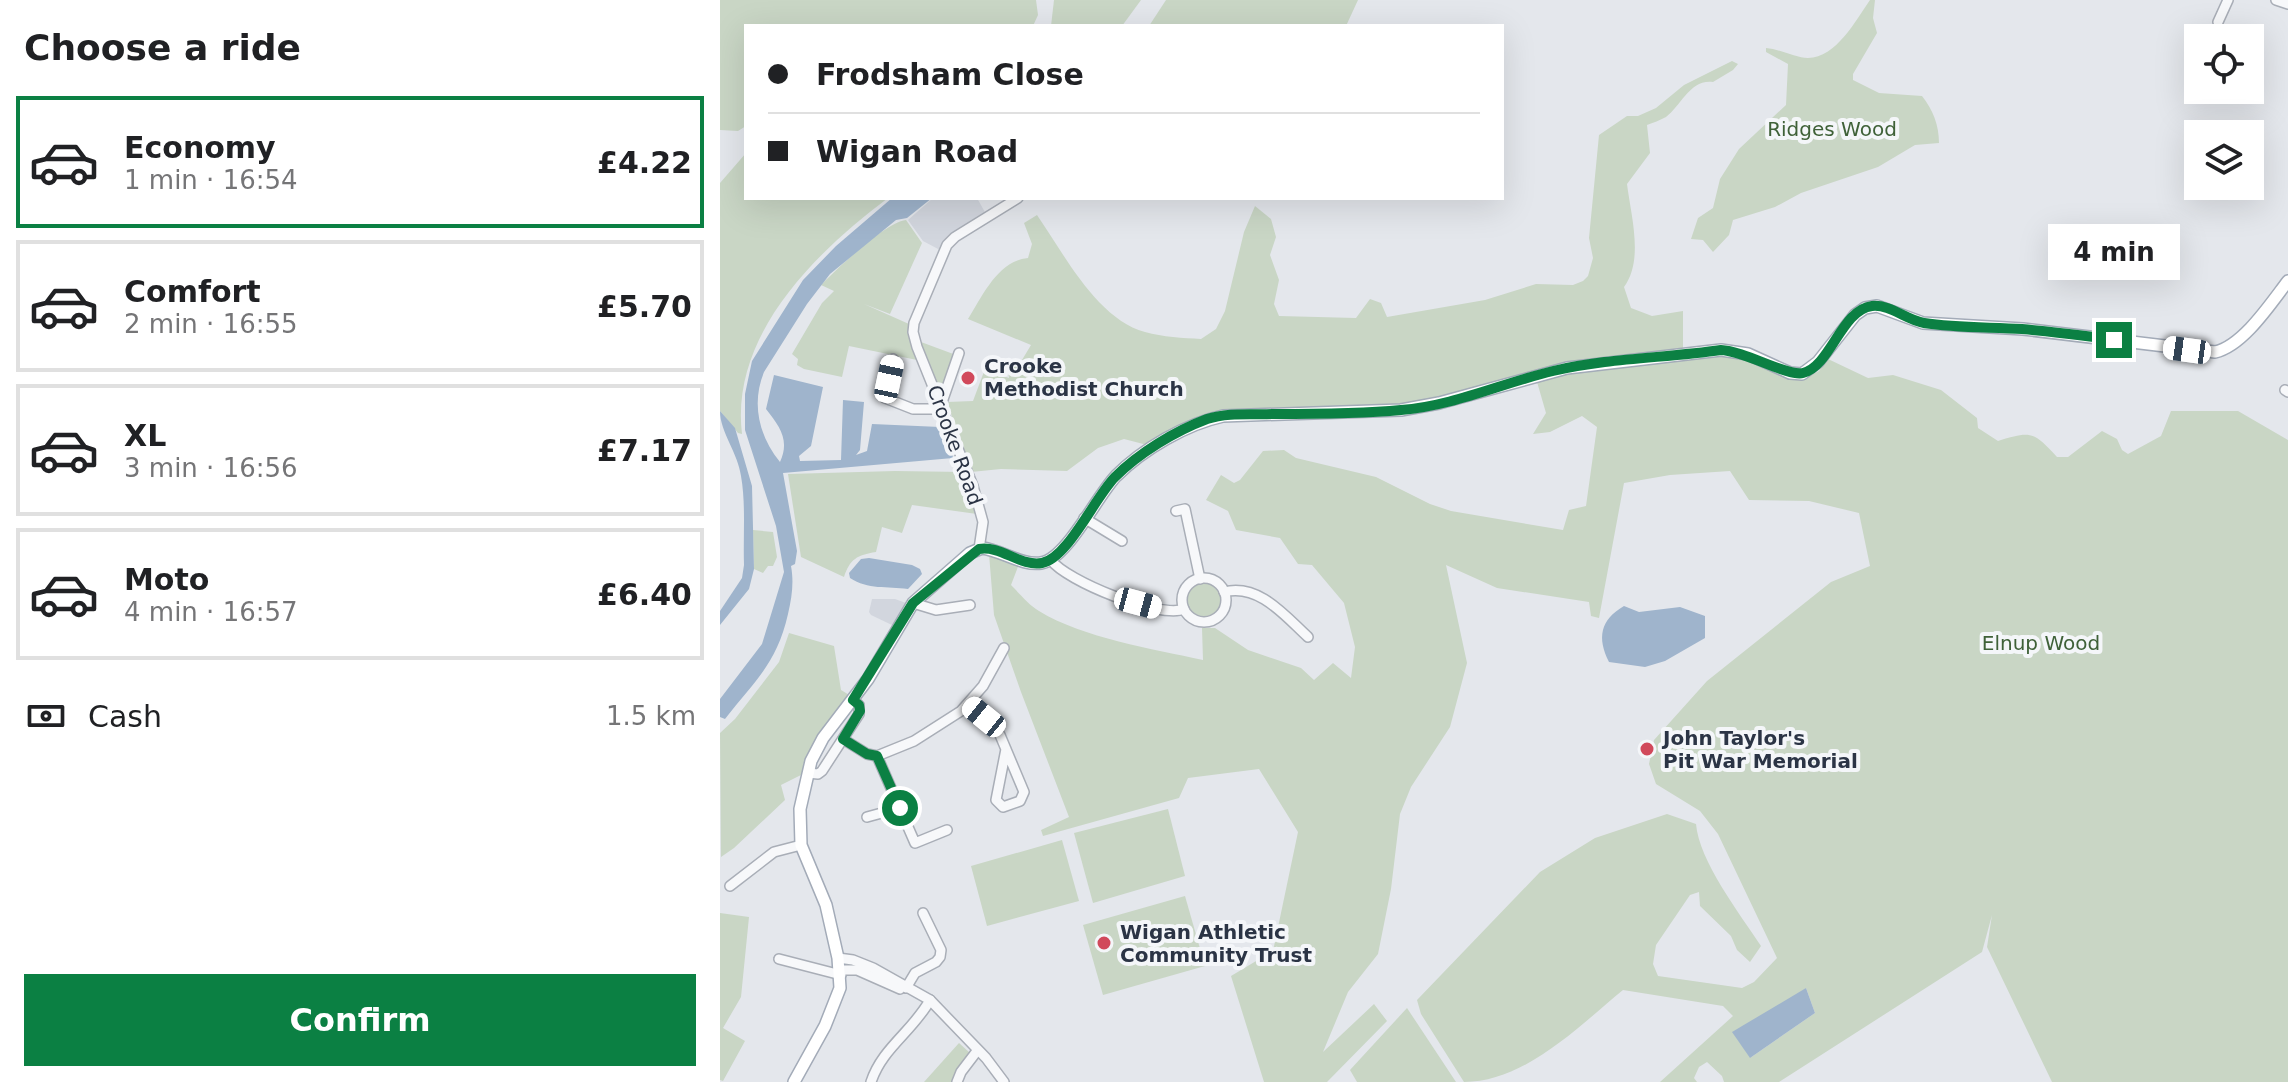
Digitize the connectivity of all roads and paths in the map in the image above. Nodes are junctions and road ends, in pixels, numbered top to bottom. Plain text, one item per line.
1 (2228, 0) edge
2 (2276, 0) edge
3 (2288, 4) edge
4 (2218, 22) dead end
5 (1015, 200) edge
6 (2288, 281) edge
7 (959, 353) dead end
8 (893, 359) dead end
9 (942, 407) junction
10 (1176, 511) dead end
11 (1084, 518) junction
12 (1122, 541) dead end
13 (979, 549) junction
14 (1051, 560) junction
15 (1200, 579) junction
16 (1224, 592) junction
17 (913, 603) junction
18 (970, 605) dead end
19 (1184, 609) junction
20 (1308, 637) dead end
21 (1004, 648) dead end
22 (853, 700) junction
23 (969, 705) junction
24 (843, 739) junction
25 (1006, 749) junction
26 (877, 756) junction
27 (808, 773) junction
28 (900, 808) junction
29 (867, 817) dead end
30 (947, 830) dead end
31 (801, 845) junction
32 (734, 885) dead end
33 (927, 917) dead end
34 (838, 958) junction
35 (779, 960) dead end
36 (840, 973) junction
37 (906, 989) junction
38 (928, 1002) junction
39 (977, 1051) junction
40 (794, 1082) edge
41 (871, 1082) edge
42 (957, 1082) edge
43 (1004, 1082) edge

1 - 4 street
2 - 3 street
5 - 9 street, Crooke Road
6 - 11 main road
7 - 9 street
8 - 9 street
9 - 13 street, Crooke Road
10 - 15 street
11 - 12 street
11 - 14 main road
13 - 14 main road
13 - 17 main road
14 - 19 street
15 - 16 street
15 - 19 street
16 - 19 street
16 - 20 street
17 - 18 street
17 - 22 main road
21 - 23 street
22 - 24 street
22 - 27 main road
23 - 25 street
23 - 26 street
24 - 26 street
24 - 27 street
25 - 25 street
26 - 28 street
27 - 31 main road
28 - 29 street
28 - 30 street
31 - 32 street
31 - 34 main road
33 - 37 street
34 - 36 main road
34 - 37 street
35 - 36 street
36 - 37 street
36 - 40 main road
37 - 38 street
38 - 39 street
38 - 41 street
39 - 42 street
39 - 43 street

